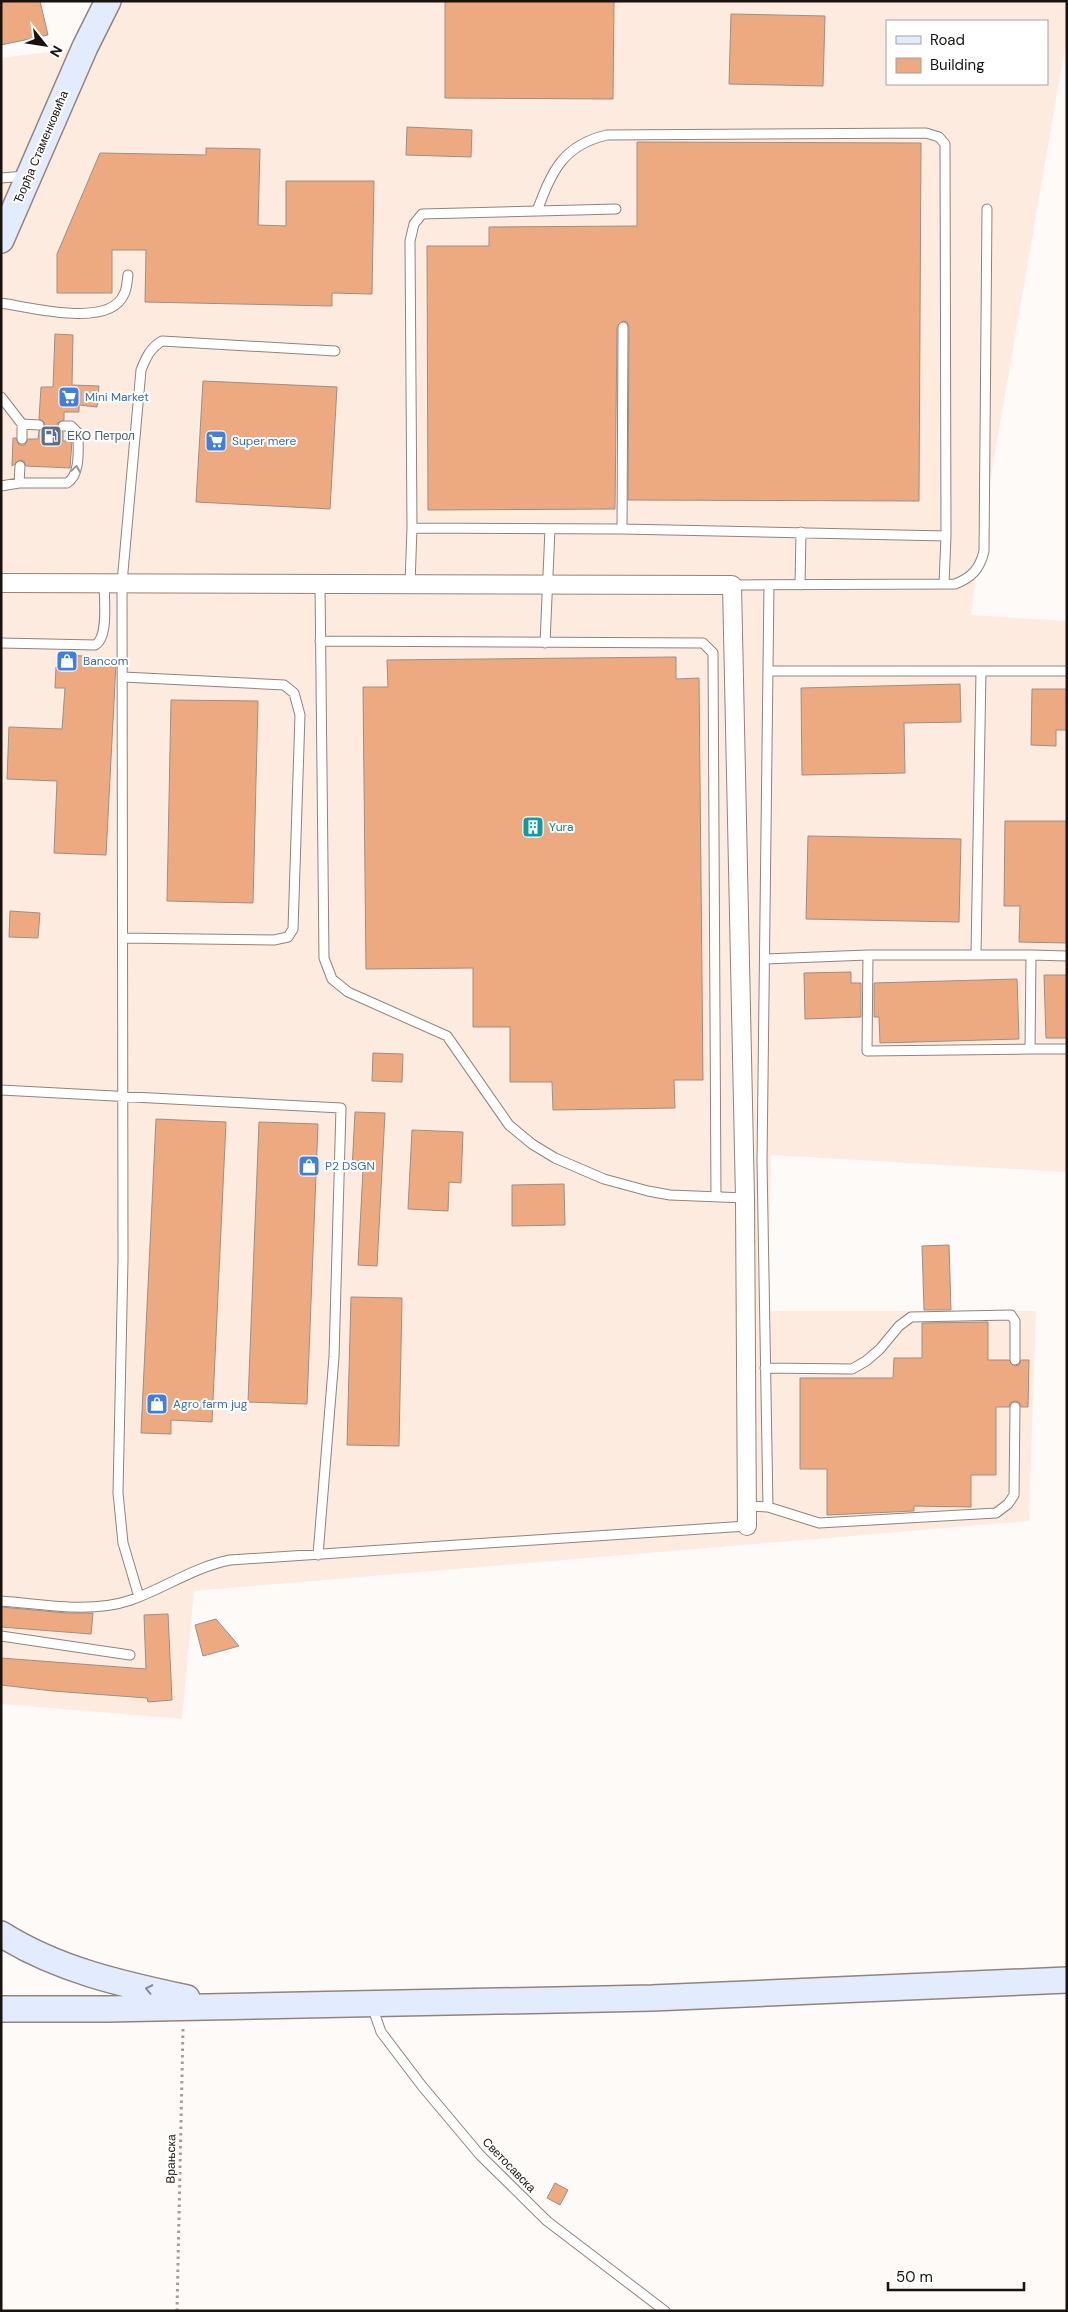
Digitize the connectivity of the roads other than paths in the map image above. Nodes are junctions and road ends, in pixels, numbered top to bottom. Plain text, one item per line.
1 (108, 1) edge
2 (28, 176) junction
3 (1, 178) edge
4 (616, 209) dead end
5 (987, 209) dead end
6 (537, 211) junction
7 (1, 240) edge
8 (128, 275) dead end
9 (1, 303) edge
10 (623, 327) dead end
11 (335, 351) dead end
12 (1, 397) edge
13 (22, 424) junction
14 (39, 425) dead end
15 (63, 426) dead end
16 (22, 438) dead end
17 (20, 466) dead end
18 (19, 482) junction
19 (1, 486) edge
20 (412, 528) junction
21 (550, 528) junction
22 (622, 529) junction
23 (801, 532) junction
24 (946, 536) junction
25 (1, 583) edge
26 (104, 583) junction
27 (122, 583) junction
28 (320, 584) junction
29 (410, 584) junction
30 (548, 584) junction
31 (944, 584) junction
32 (732, 585) junction
33 (769, 585) junction
34 (800, 585) junction
35 (320, 641) junction
36 (545, 642) junction
37 (1, 643) edge
38 (768, 671) junction
39 (981, 671) junction
40 (1067, 671) edge
41 (123, 677) junction
42 (122, 938) junction
43 (868, 955) junction
44 (976, 955) junction
45 (1031, 956) junction
46 (1067, 956) edge
47 (765, 959) junction
48 (1030, 1049) junction
49 (1067, 1049) edge
50 (1, 1090) edge
51 (122, 1096) junction
52 (716, 1197) junction
53 (745, 1198) junction
54 (1015, 1360) dead end
55 (766, 1368) junction
56 (1015, 1407) dead end
57 (747, 1506) junction
58 (768, 1507) junction
59 (747, 1526) joint
60 (318, 1555) junction
61 (139, 1596) junction
62 (1, 1601) edge
63 (1, 1636) edge
64 (130, 1655) dead end
65 (1, 1934) edge
66 (1067, 1980) edge
67 (372, 2003) junction
68 (231, 2007) junction
69 (1, 2009) edge
70 (665, 2311) edge

1 - 2 main road, Ђорђа Стаменковића
2 - 3 lane
2 - 7 main road, Ђорђа Стаменковића
4 - 6 lane
5 - 31 lane
6 - 20 lane
6 - 24 lane
8 - 9 lane
10 - 22 lane
11 - 27 lane
12 - 13 lane
13 - 14 lane
13 - 16 lane
18 -> 15 lane
17 - 18 lane
18 - 19 lane
20 - 21 lane
20 - 29 lane
21 - 22 lane
21 - 30 lane
22 - 23 lane
23 - 24 lane
23 - 34 lane
24 - 31 lane
25 - 26 street
26 - 27 street
26 - 37 lane
27 - 28 street
27 - 41 lane
28 - 29 street
28 - 35 lane
29 - 30 street
30 - 32 street
30 - 36 lane
31 - 34 lane
32 - 33 lane
32 - 53 street
33 - 34 lane
33 - 38 lane
35 - 36 lane
35 - 52 lane
36 - 52 lane
38 - 39 lane
38 - 47 lane
39 - 40 lane
39 - 44 lane
41 - 42 lane
41 - 42 lane
42 - 51 lane
43 - 44 lane
43 - 47 lane
43 - 48 lane
44 - 45 lane
45 - 46 lane
45 - 48 lane
47 - 55 lane
48 - 49 lane
50 - 51 lane
51 - 60 lane
51 - 61 lane
52 - 53 lane
53 - 57 street
54 - 55 lane
55 - 58 lane
56 - 58 lane
57 - 58 lane
57 - 59 street
59 - 60 lane
60 - 61 lane
61 - 62 lane
63 - 64 lane
68 -> 65 main road
66 - 67 main road
67 - 68 main road
67 - 70 lane, Светосавска
68 - 69 main road

